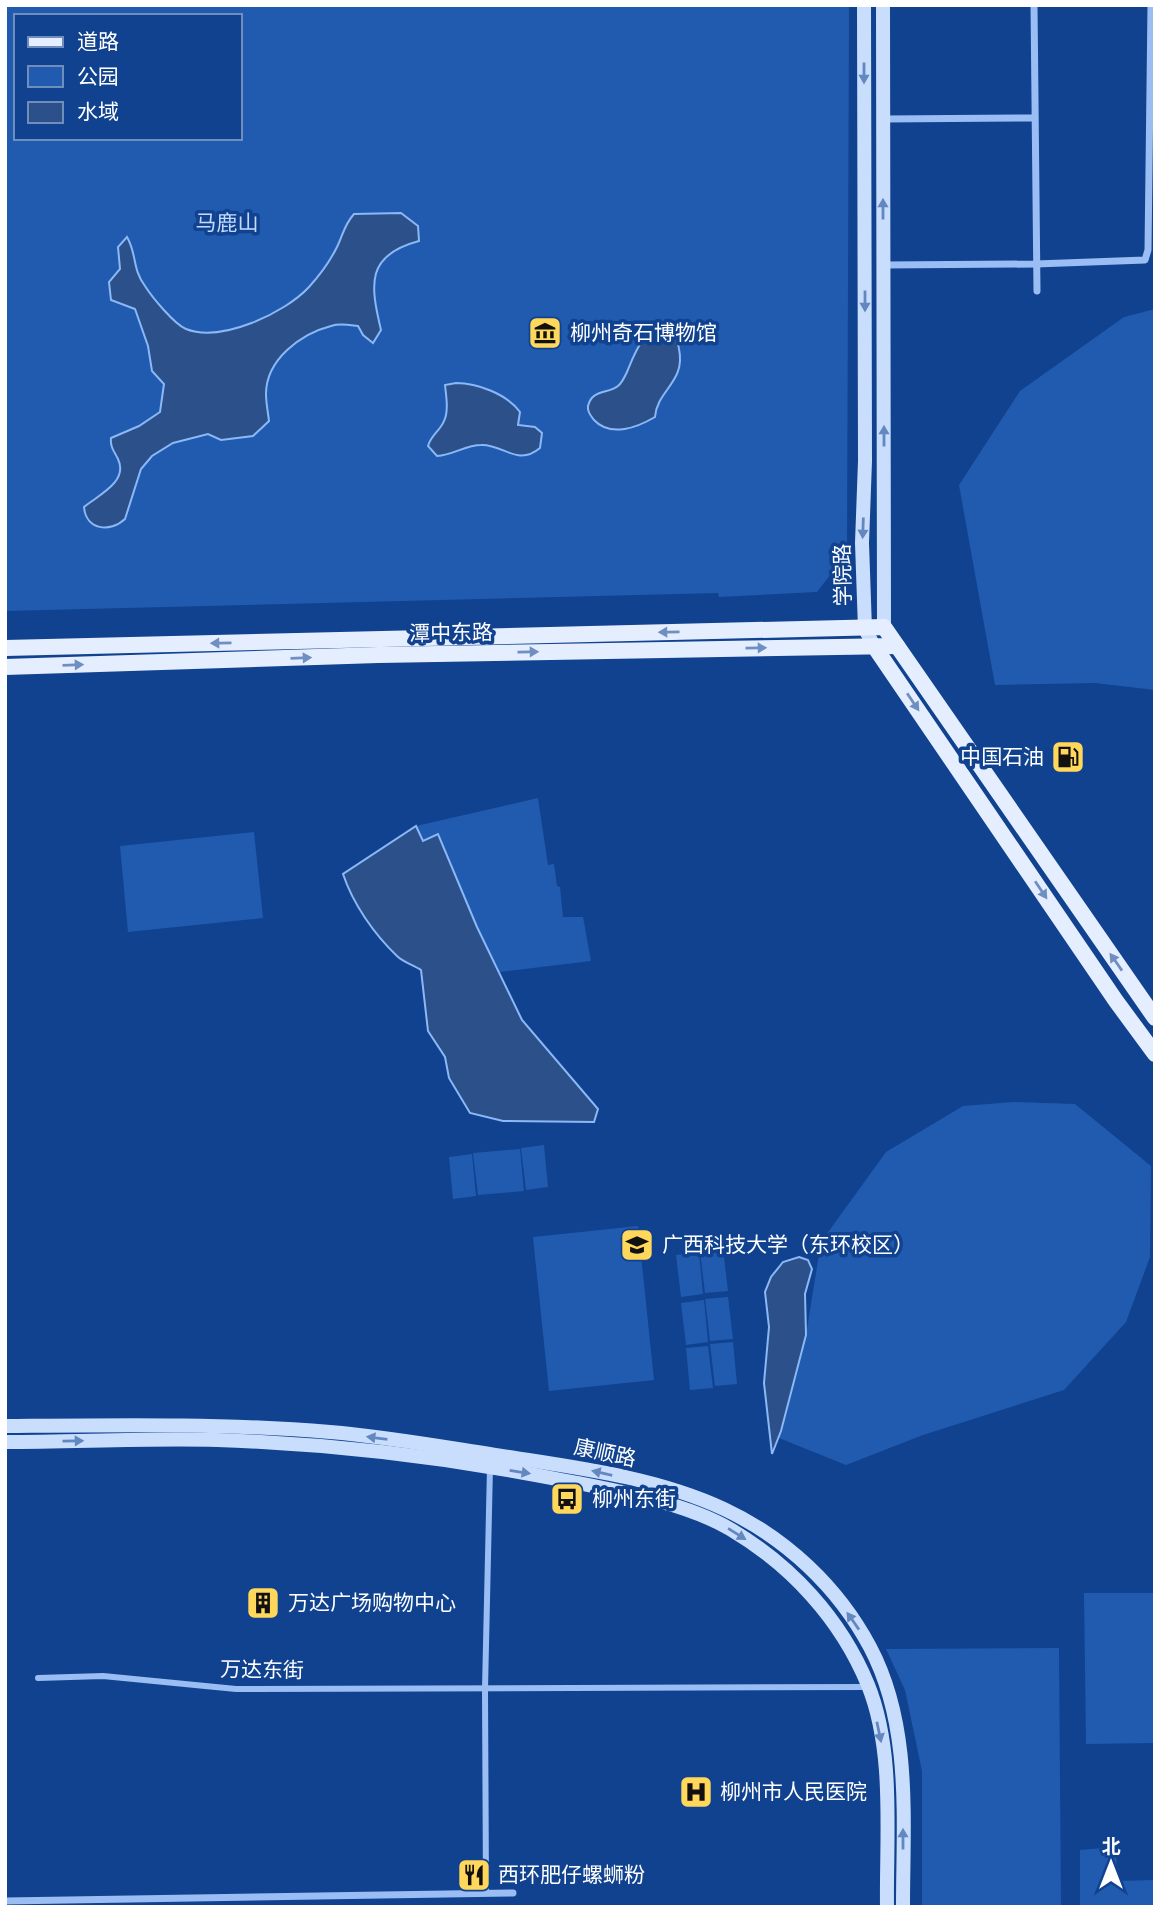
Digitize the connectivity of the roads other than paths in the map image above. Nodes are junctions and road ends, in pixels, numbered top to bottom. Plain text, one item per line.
1 (864, 5) edge
2 (883, 5) edge
3 (1034, 5) edge
4 (1151, 5) edge
5 (1034, 118) junction
6 (883, 119) junction
7 (1036, 264) junction
8 (883, 265) junction
9 (1037, 291) dead end
10 (884, 627) junction
11 (864, 629) junction
12 (874, 646) junction
13 (897, 646) junction
14 (5, 648) edge
15 (5, 667) edge
16 (1155, 1018) edge
17 (1155, 1054) edge
18 (5, 1426) edge
19 (5, 1442) edge
20 (490, 1467) junction
21 (38, 1678) dead end
22 (869, 1688) junction
23 (485, 1689) junction
24 (486, 1893) junction
25 (513, 1893) dead end
26 (5, 1901) edge
27 (887, 1907) edge
28 (903, 1907) edge

1 -> 11 main road, 学院路
2 - 6 main road, 学院路
3 - 5 street
4 - 7 street
5 - 6 street
5 - 7 street
8 -> 6 main road, 学院路
7 - 8 street
7 - 9 street
10 -> 8 main road, 学院路
10 - 11 main road, 潭中东路
10 - 13 main road
11 - 12 main road, 学院路
11 -> 14 main road, 潭中东路
12 - 13 main road, 潭中东路
15 -> 12 main road, 潭中东路
12 -> 17 main road, 学院路
16 -> 13 main road
28 -> 18 main road, 康顺路
19 -> 20 main road, 康顺路
20 -> 22 main road, 康顺路
20 - 23 street
21 - 23 street, 万达东街
22 - 23 street, 万达东街
22 -> 27 main road, 康顺路
23 - 24 street
24 - 25 street
24 - 26 street

